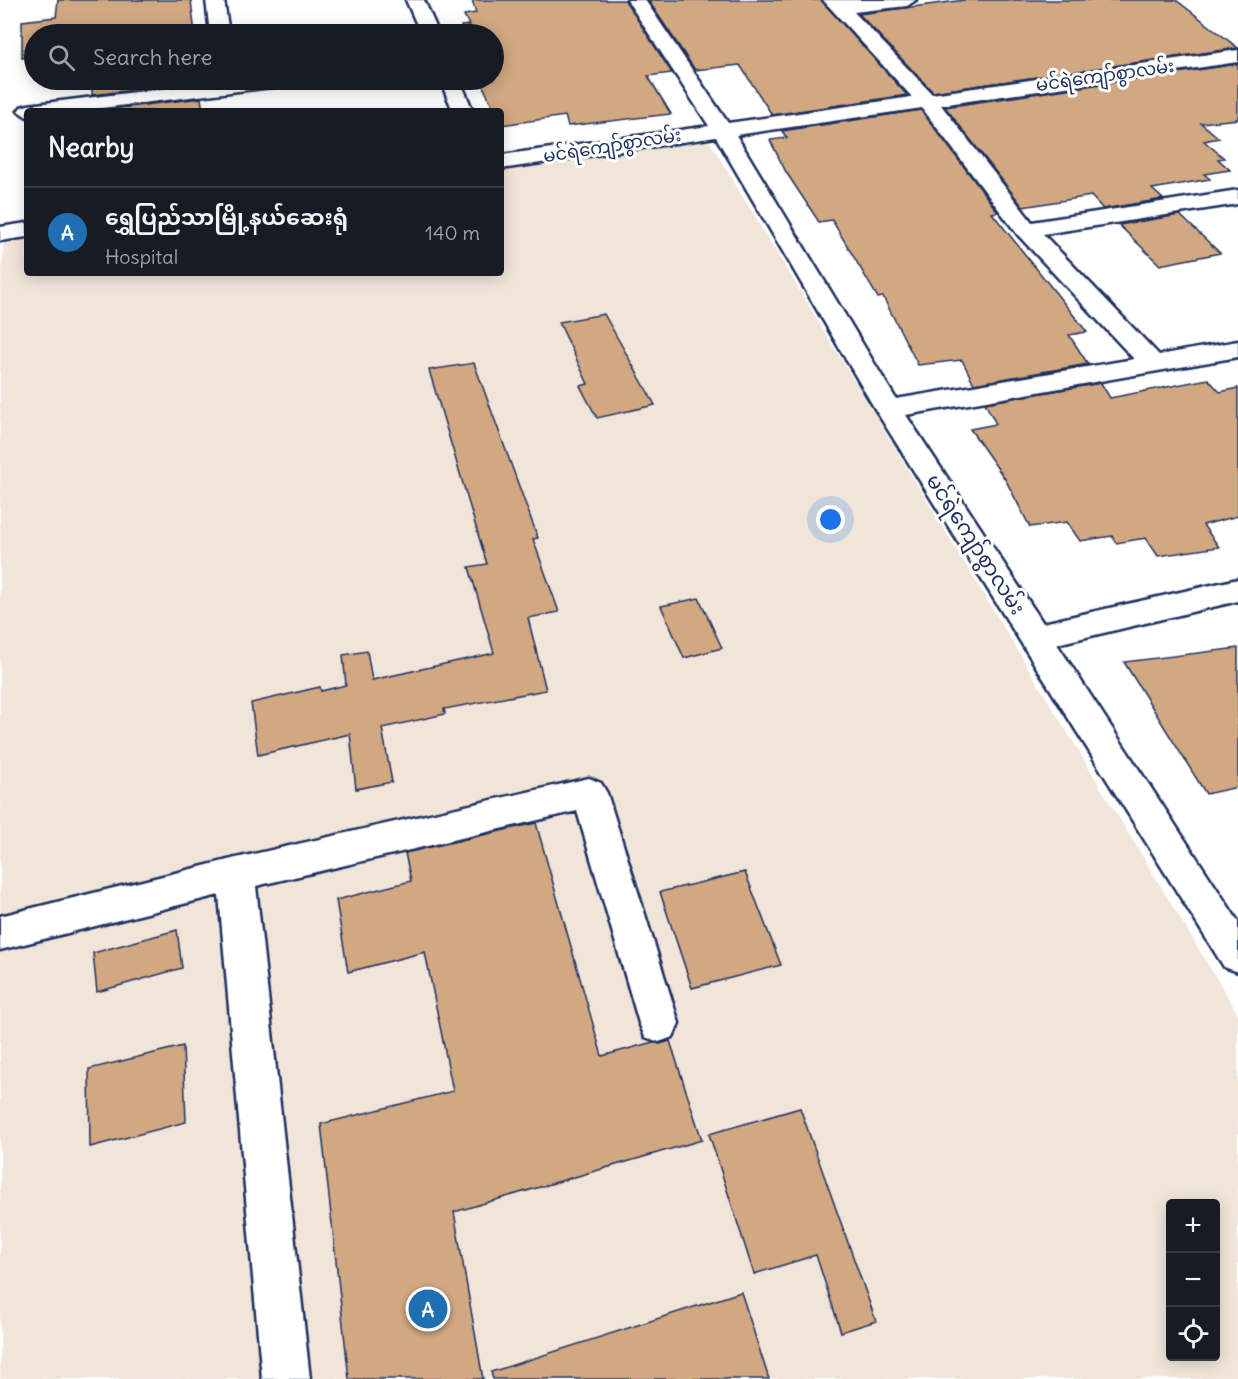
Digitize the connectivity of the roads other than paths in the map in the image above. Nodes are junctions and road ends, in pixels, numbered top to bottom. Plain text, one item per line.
1 (215, 0) edge
2 (415, 0) edge
3 (636, 0) edge
4 (907, 0) edge
5 (836, 4) edge
6 (219, 24) edge
7 (426, 24) edge
8 (1238, 56) edge
9 (178, 90) edge
10 (454, 90) edge
11 (927, 101) junction
12 (50, 108) edge
13 (462, 108) edge
14 (722, 129) junction
15 (504, 162) edge
16 (1238, 197) edge
17 (24, 230) edge
18 (1026, 230) junction
19 (0, 234) edge
20 (1238, 349) edge
21 (1153, 364) junction
22 (889, 409) junction
23 (1238, 590) edge
24 (1035, 636) junction
25 (236, 874) junction
26 (0, 933) edge
27 (1234, 939) edge
28 (659, 1023) dead end
29 (286, 1379) edge

1 - 6 street
2 - 7 street
3 - 14 street, မင်ရဲကျော်စွာလမ်း
4 - 5 street
5 - 11 street
8 - 11 street, မင်ရဲကျော်စွာလမ်း
9 - 12 street
10 - 13 street
11 - 14 street, မင်ရဲကျော်စွာလမ်း
11 - 18 street
14 - 15 street, မင်ရဲကျော်စွာလမ်း
14 - 22 street, မင်ရဲကျော်စွာလမ်း
16 - 18 street
17 - 19 street
18 - 21 street
20 - 21 street
21 - 22 street
22 - 24 street, မင်ရဲကျော်စွာလမ်း
23 - 24 street
24 - 27 street, မင်ရဲကျော်စွာလမ်း
25 - 26 street
25 - 28 street
25 - 29 street

